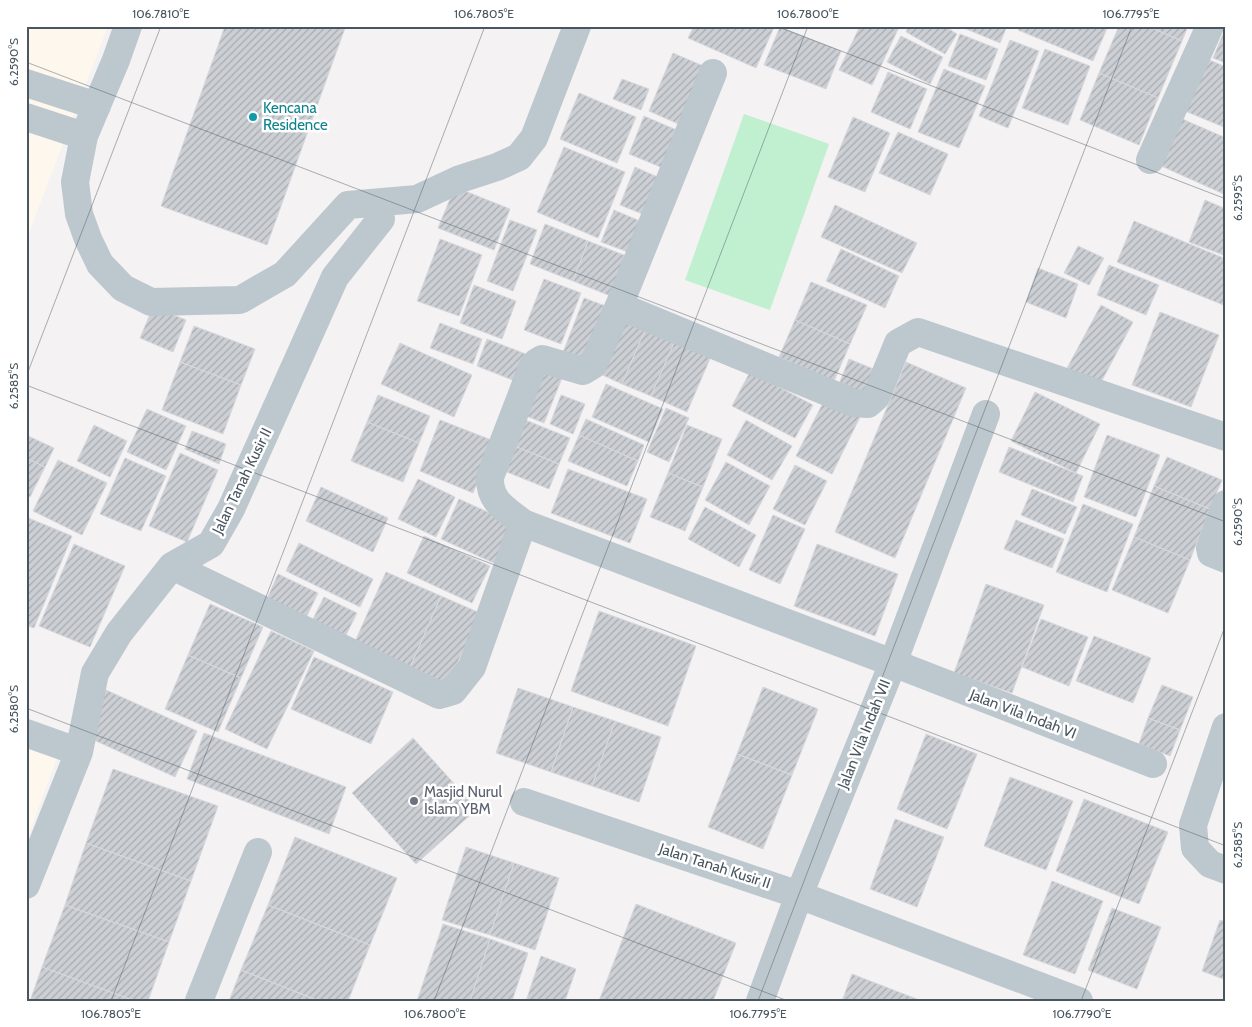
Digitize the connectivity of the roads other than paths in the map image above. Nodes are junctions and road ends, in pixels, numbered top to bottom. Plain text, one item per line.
1 (128, 26) edge
2 (577, 26) edge
3 (1210, 26) edge
4 (713, 73) dead end
5 (26, 83) edge
6 (97, 106) junction
7 (26, 117) edge
8 (84, 136) junction
9 (1150, 160) dead end
10 (381, 219) dead end
11 (619, 306) junction
12 (986, 414) dead end
13 (1226, 437) edge
14 (1226, 504) edge
15 (523, 523) junction
16 (1226, 559) edge
17 (172, 566) junction
18 (893, 663) junction
19 (1226, 727) edge
20 (26, 733) edge
21 (79, 752) junction
22 (1153, 764) dead end
23 (524, 802) dead end
24 (258, 852) dead end
25 (1226, 870) edge
26 (26, 885) edge
27 (799, 894) junction
28 (199, 1001) edge
29 (760, 1001) edge
30 (1079, 1001) edge

1 - 6 street
2 - 8 street
3 - 9 street
4 - 11 street
5 - 6 street
6 - 8 street
7 - 8 street
10 - 17 street, Jalan Tanah Kusir II
11 - 13 street
11 - 15 street, Jalan Vila Indah VII
12 - 18 street
14 - 16 street
15 - 17 street
15 - 18 street, Jalan Vila Indah VII
17 - 21 street, Jalan Tanah Kusir II
18 - 22 street, Jalan Vila Indah VI
18 - 27 street, Jalan Vila Indah VII
19 - 25 street
20 - 21 street
21 - 26 street, Jalan Tanah Kusir II
23 - 27 street, Jalan Tanah Kusir II
24 - 28 street
27 - 29 street
27 - 30 street

